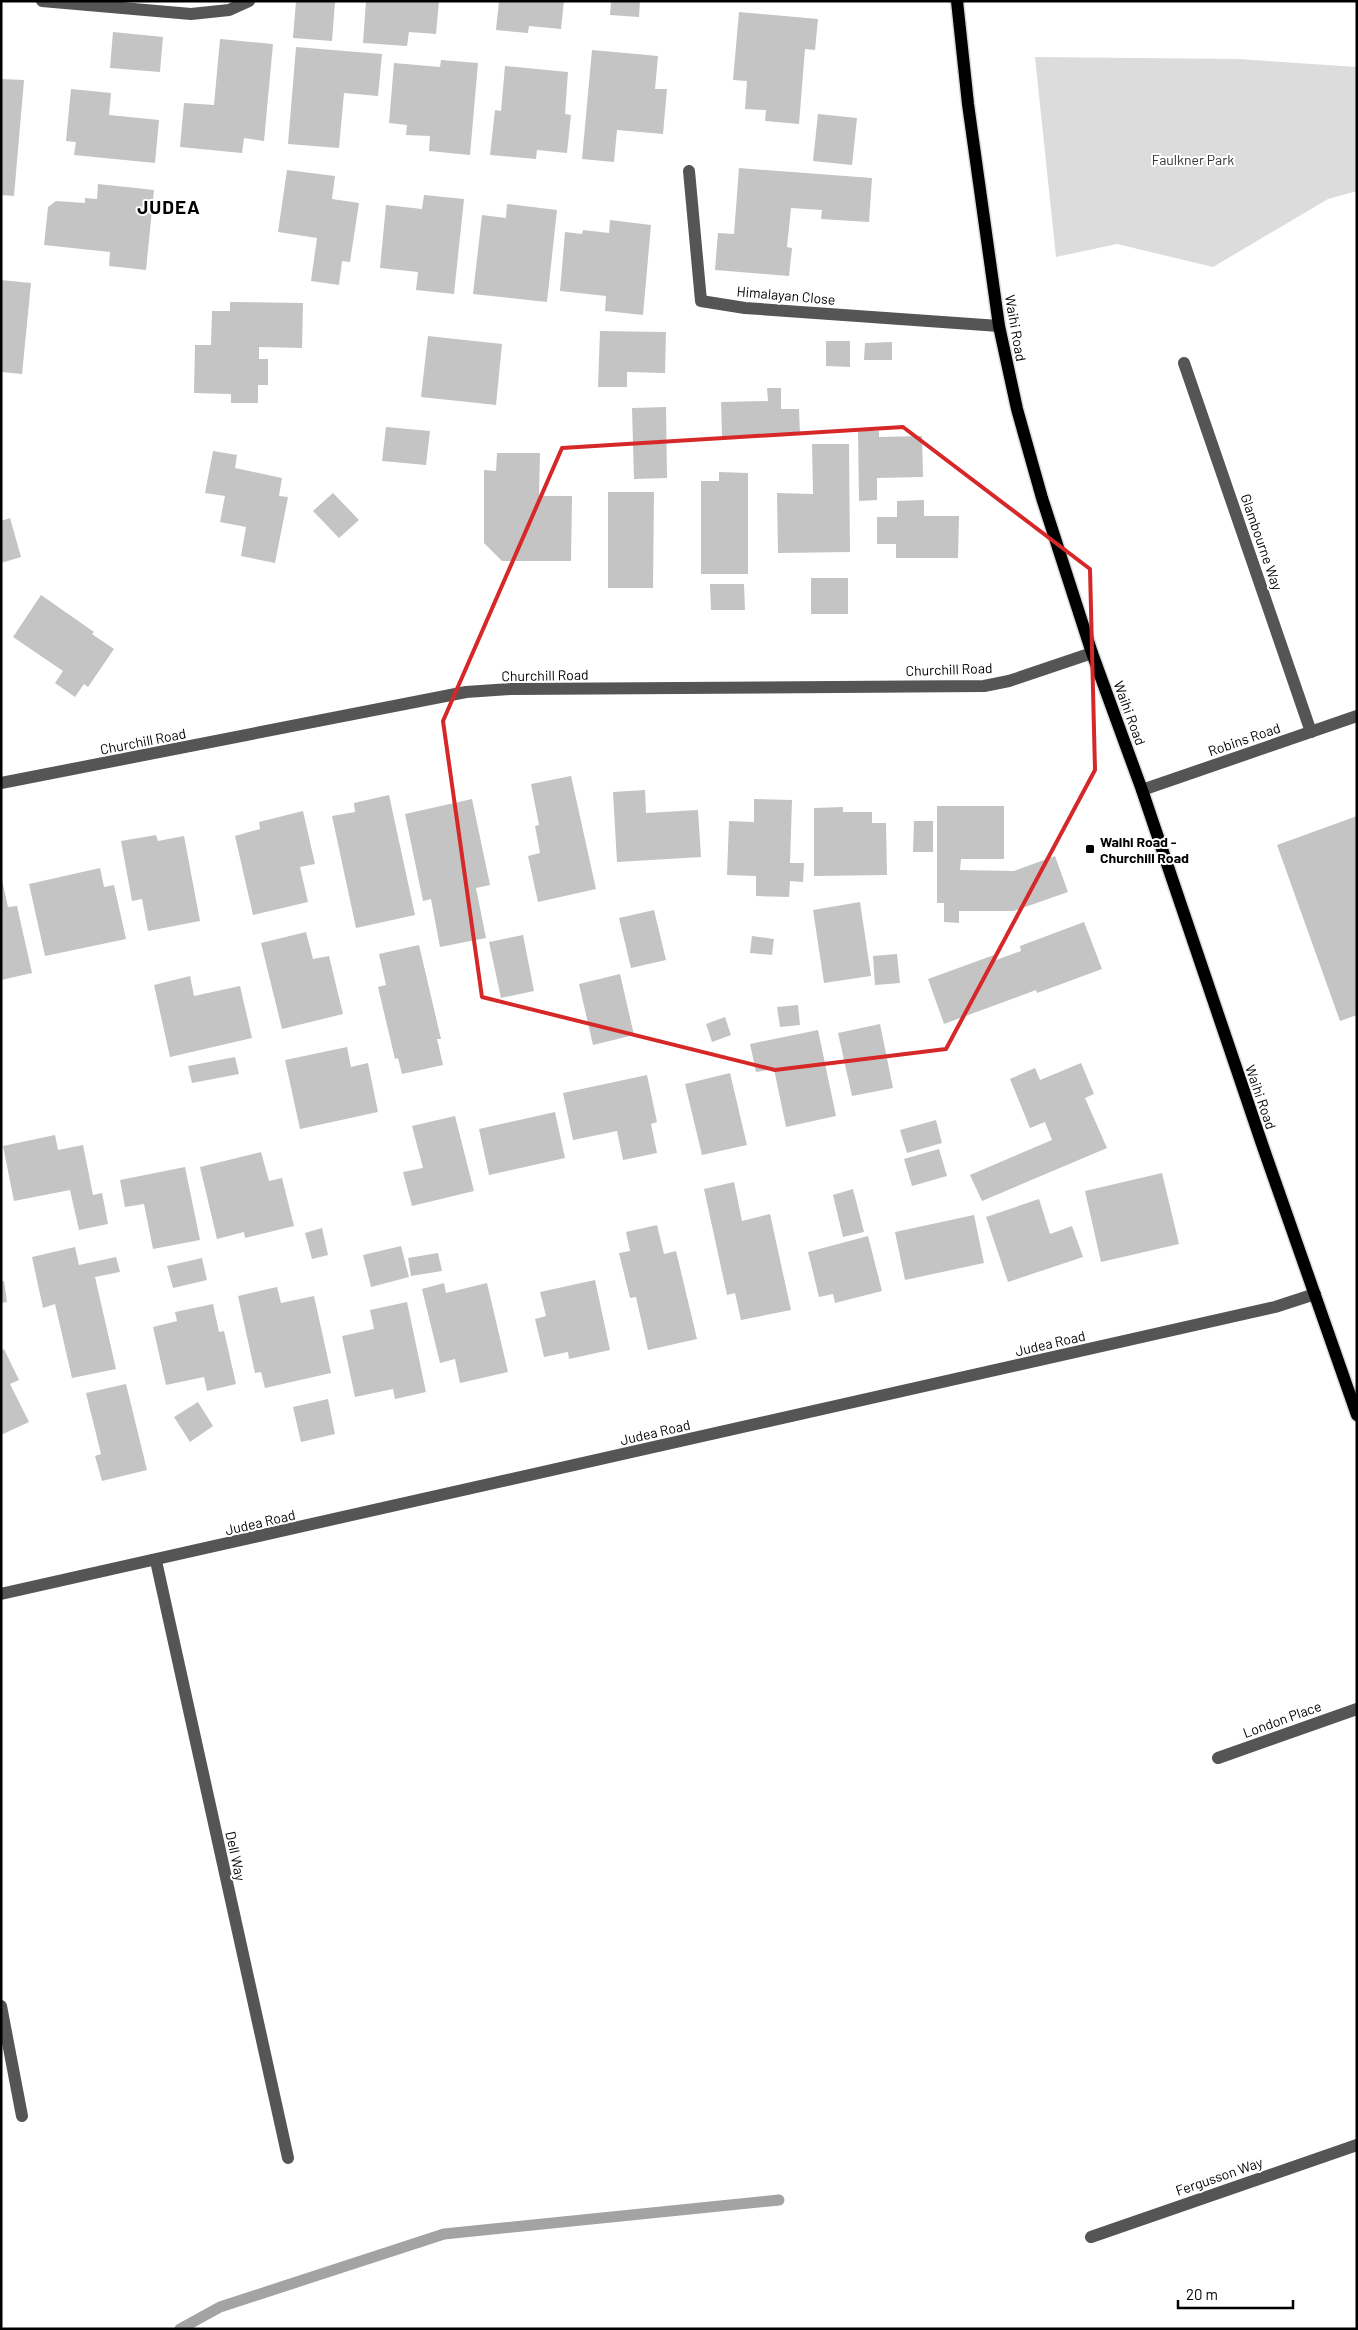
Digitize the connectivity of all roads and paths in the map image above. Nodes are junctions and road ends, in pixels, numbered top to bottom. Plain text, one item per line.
1 (42, 1) edge
2 (250, 1) edge
3 (957, 1) edge
4 (689, 171) dead end
5 (999, 326) junction
6 (1184, 363) dead end
7 (1092, 653) junction
8 (1357, 716) edge
9 (1311, 732) junction
10 (1, 783) edge
11 (1142, 790) junction
12 (1315, 1294) junction
13 (1357, 1415) edge
14 (156, 1561) junction
15 (1, 1594) edge
16 (1357, 1709) edge
17 (1218, 1758) dead end
18 (1, 2006) edge
19 (22, 2116) dead end
20 (1357, 2144) edge
21 (288, 2158) dead end
22 (1091, 2236) dead end

1 - 2 street
3 - 5 main road, Waihi Road
4 - 5 street, Himalayan Close
5 - 7 main road, Waihi Road
6 - 9 street, Glambourne Way
7 - 10 street, Churchill Road
7 - 11 main road, Waihi Road
8 - 9 street, Robins Road
9 - 11 street, Robins Road
11 - 12 main road, Waihi Road
12 - 13 main road, Waihi Road
12 - 14 street, Judea Road
14 - 15 street, Judea Road
14 - 21 street, Dell Way
16 - 17 street, London Place
18 - 19 street
20 - 22 street, Fergusson Way

